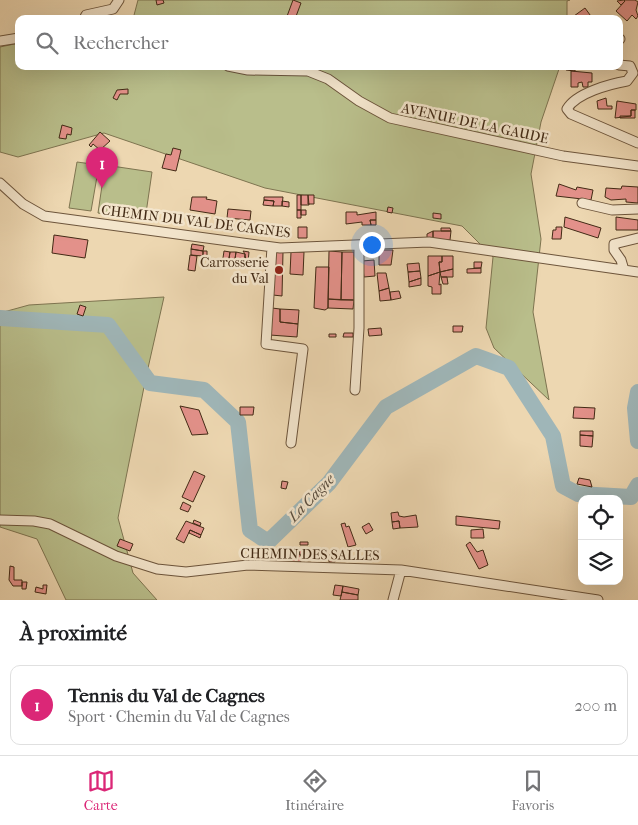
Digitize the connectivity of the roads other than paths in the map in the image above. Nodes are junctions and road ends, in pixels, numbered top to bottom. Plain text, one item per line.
1 (119, 0) edge
2 (86, 15) edge
3 (15, 39) edge
4 (0, 41) edge
5 (623, 65) edge
6 (248, 70) edge
7 (638, 143) edge
8 (638, 166) edge
9 (0, 183) edge
10 (582, 203) dead end
11 (638, 209) edge
12 (638, 238) edge
13 (359, 245) junction
14 (272, 247) junction
15 (624, 270) junction
16 (638, 272) edge
17 (356, 390) dead end
18 (291, 443) dead end
19 (0, 520) edge
20 (401, 570) junction
21 (393, 600) edge
22 (598, 600) edge

1 - 2 street
3 - 4 street
5 - 7 street
6 - 8 street, AVENUE DE LA GAUDE
9 - 14 street, CHEMIN DU VAL DE CAGNES
10 - 11 street
12 - 15 street
13 - 14 street, CHEMIN DU VAL DE CAGNES
13 - 15 street, CHEMIN DU VAL DE CAGNES
13 - 17 street
14 - 18 street
15 - 16 street, CHEMIN DU VAL DE CAGNES
19 - 20 street, CHEMIN DES SALLES
20 - 21 street
20 - 22 street, CHEMIN DES SALLES

